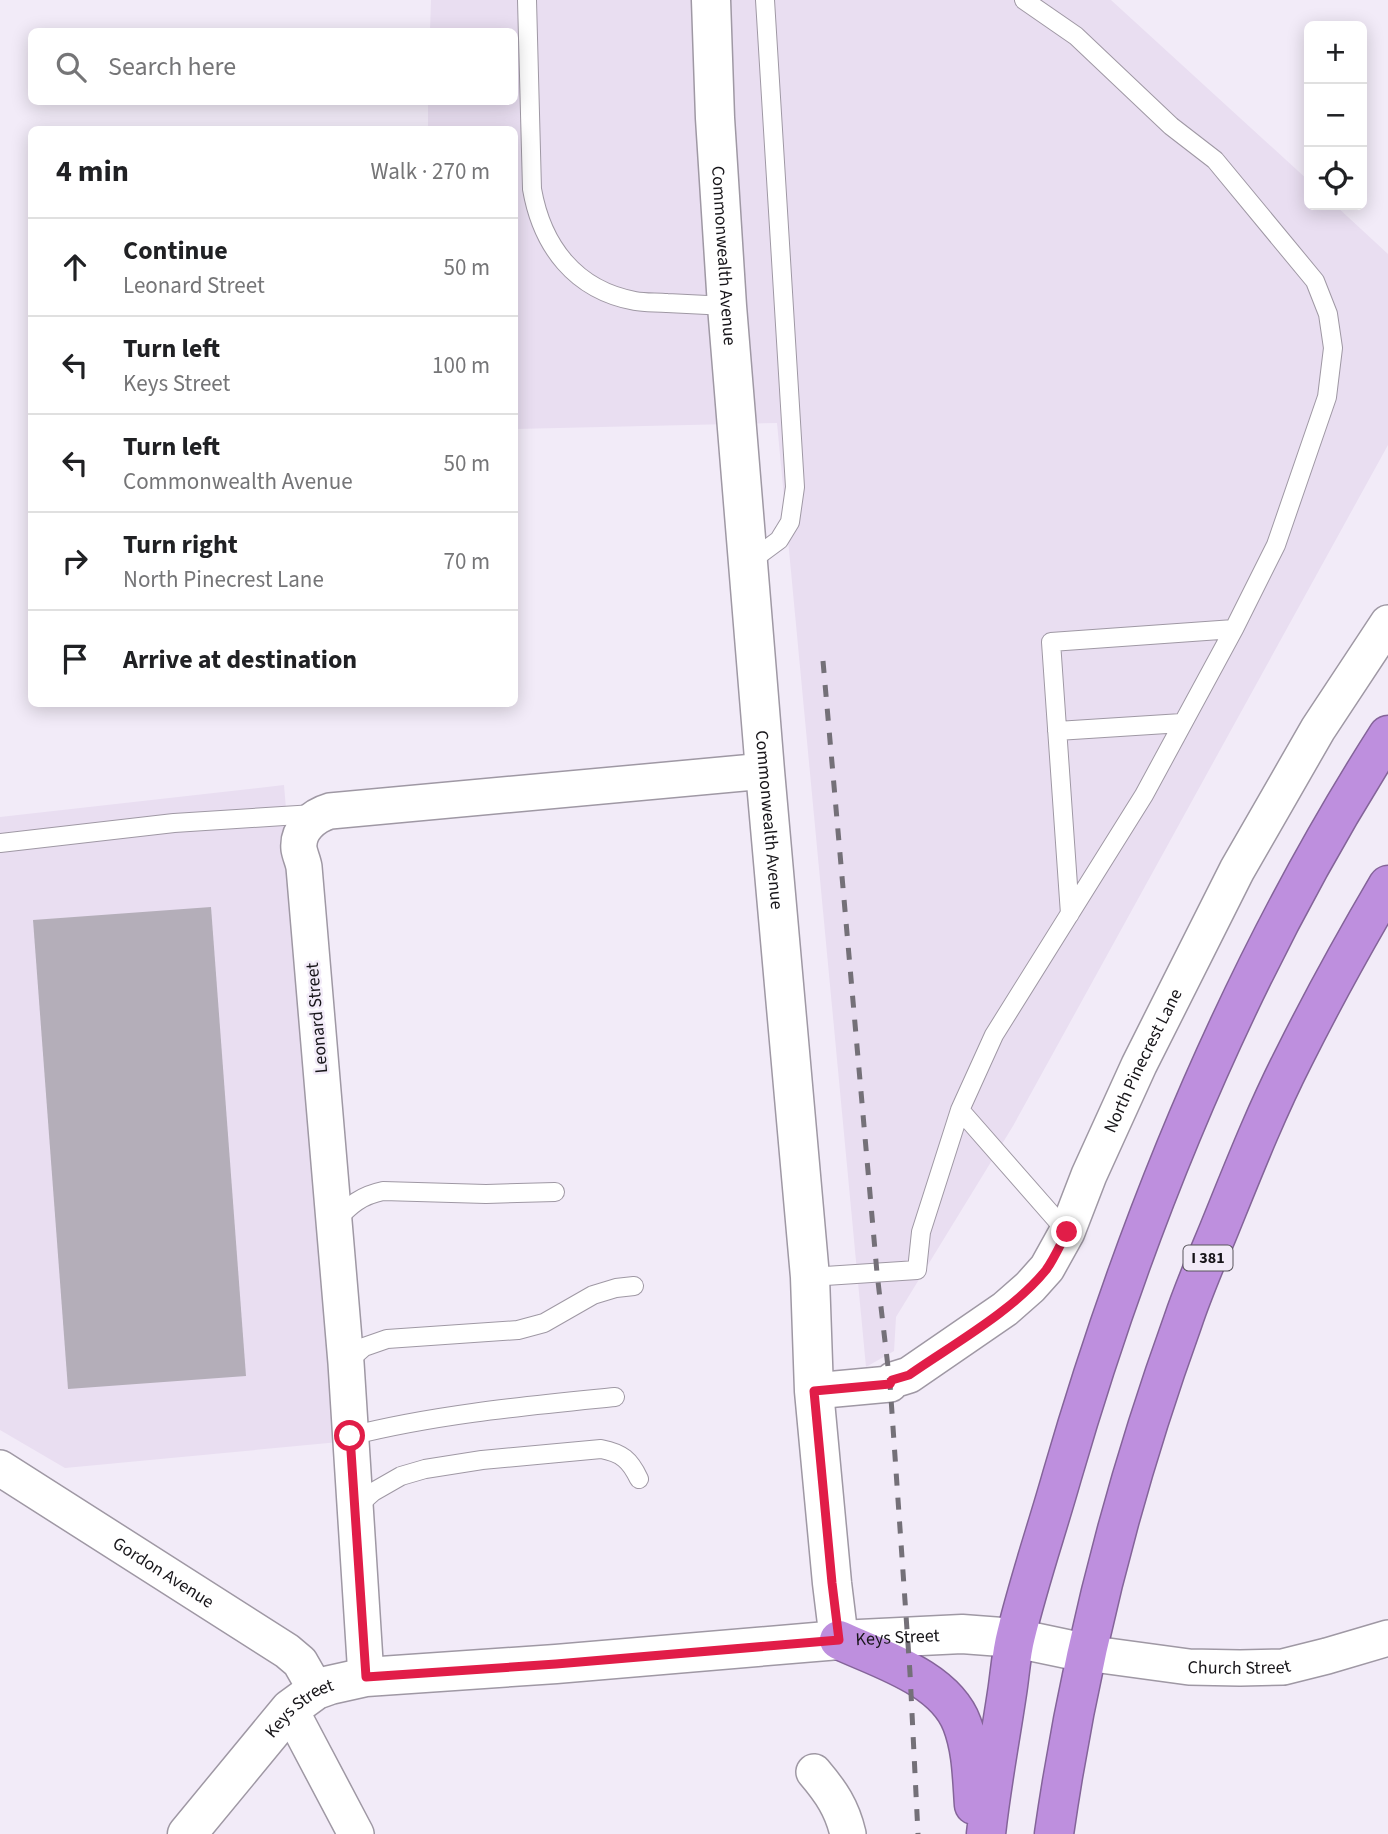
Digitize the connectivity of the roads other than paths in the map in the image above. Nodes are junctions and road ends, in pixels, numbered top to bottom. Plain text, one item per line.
1 (527, 0) edge
2 (711, 0) edge
3 (765, 0) edge
4 (1024, 0) edge
5 (727, 306) junction
6 (748, 563) junction
7 (1388, 623) edge
8 (1234, 629) junction
9 (1182, 723) junction
10 (1056, 731) junction
11 (1388, 736) edge
12 (765, 771) junction
13 (321, 814) junction
14 (0, 843) edge
15 (1388, 885) edge
16 (1070, 914) junction
17 (960, 1110) junction
18 (555, 1192) dead end
19 (334, 1222) junction
20 (1067, 1232) junction
21 (810, 1277) junction
22 (634, 1286) dead end
23 (346, 1363) junction
24 (814, 1391) junction
25 (615, 1397) dead end
26 (350, 1436) junction
27 (0, 1468) edge
28 (639, 1479) dead end
29 (354, 1509) junction
30 (1388, 1637) edge
31 (1015, 1638) junction
32 (839, 1640) junction
33 (1086, 1653) junction
34 (366, 1677) junction
35 (303, 1699) junction
36 (814, 1772) dead end
37 (187, 1834) edge
38 (356, 1834) edge
39 (848, 1834) edge
40 (976, 1834) edge
41 (986, 1834) edge
42 (1054, 1834) edge

1 - 5 lane
2 - 5 street, Commonwealth Avenue
3 - 6 lane
4 - 8 lane
5 - 6 street, Commonwealth Avenue
6 - 12 street, Commonwealth Avenue
7 - 20 street, North Pinecrest Lane
8 - 9 lane
8 - 10 lane
9 - 10 lane
9 - 16 lane
10 - 16 lane
11 - 31 highway
12 - 13 street
12 - 21 street, Commonwealth Avenue
13 - 14 lane
13 - 19 street, Leonard Street
15 - 33 highway, I 381
16 - 17 lane
17 - 20 lane
17 - 21 lane
18 - 19 lane
19 - 23 street, Leonard Street
20 - 24 street, North Pinecrest Lane
21 - 24 street, Commonwealth Avenue
22 - 23 lane
23 - 26 street, Leonard Street
24 - 32 street, Commonwealth Avenue
25 - 26 lane
26 - 29 street, Leonard Street
27 - 35 street, Gordon Avenue
28 - 29 lane
29 - 34 street, Leonard Street
30 - 33 street, Church Street
31 - 32 street, Keys Street
31 - 33 street, Keys Street
31 - 41 highway
32 - 34 street, Keys Street
32 - 40 highway
33 - 42 highway
34 - 35 street, Keys Street
35 - 37 street, Keys Street
35 - 38 street, Gordon Avenue
36 - 39 street

